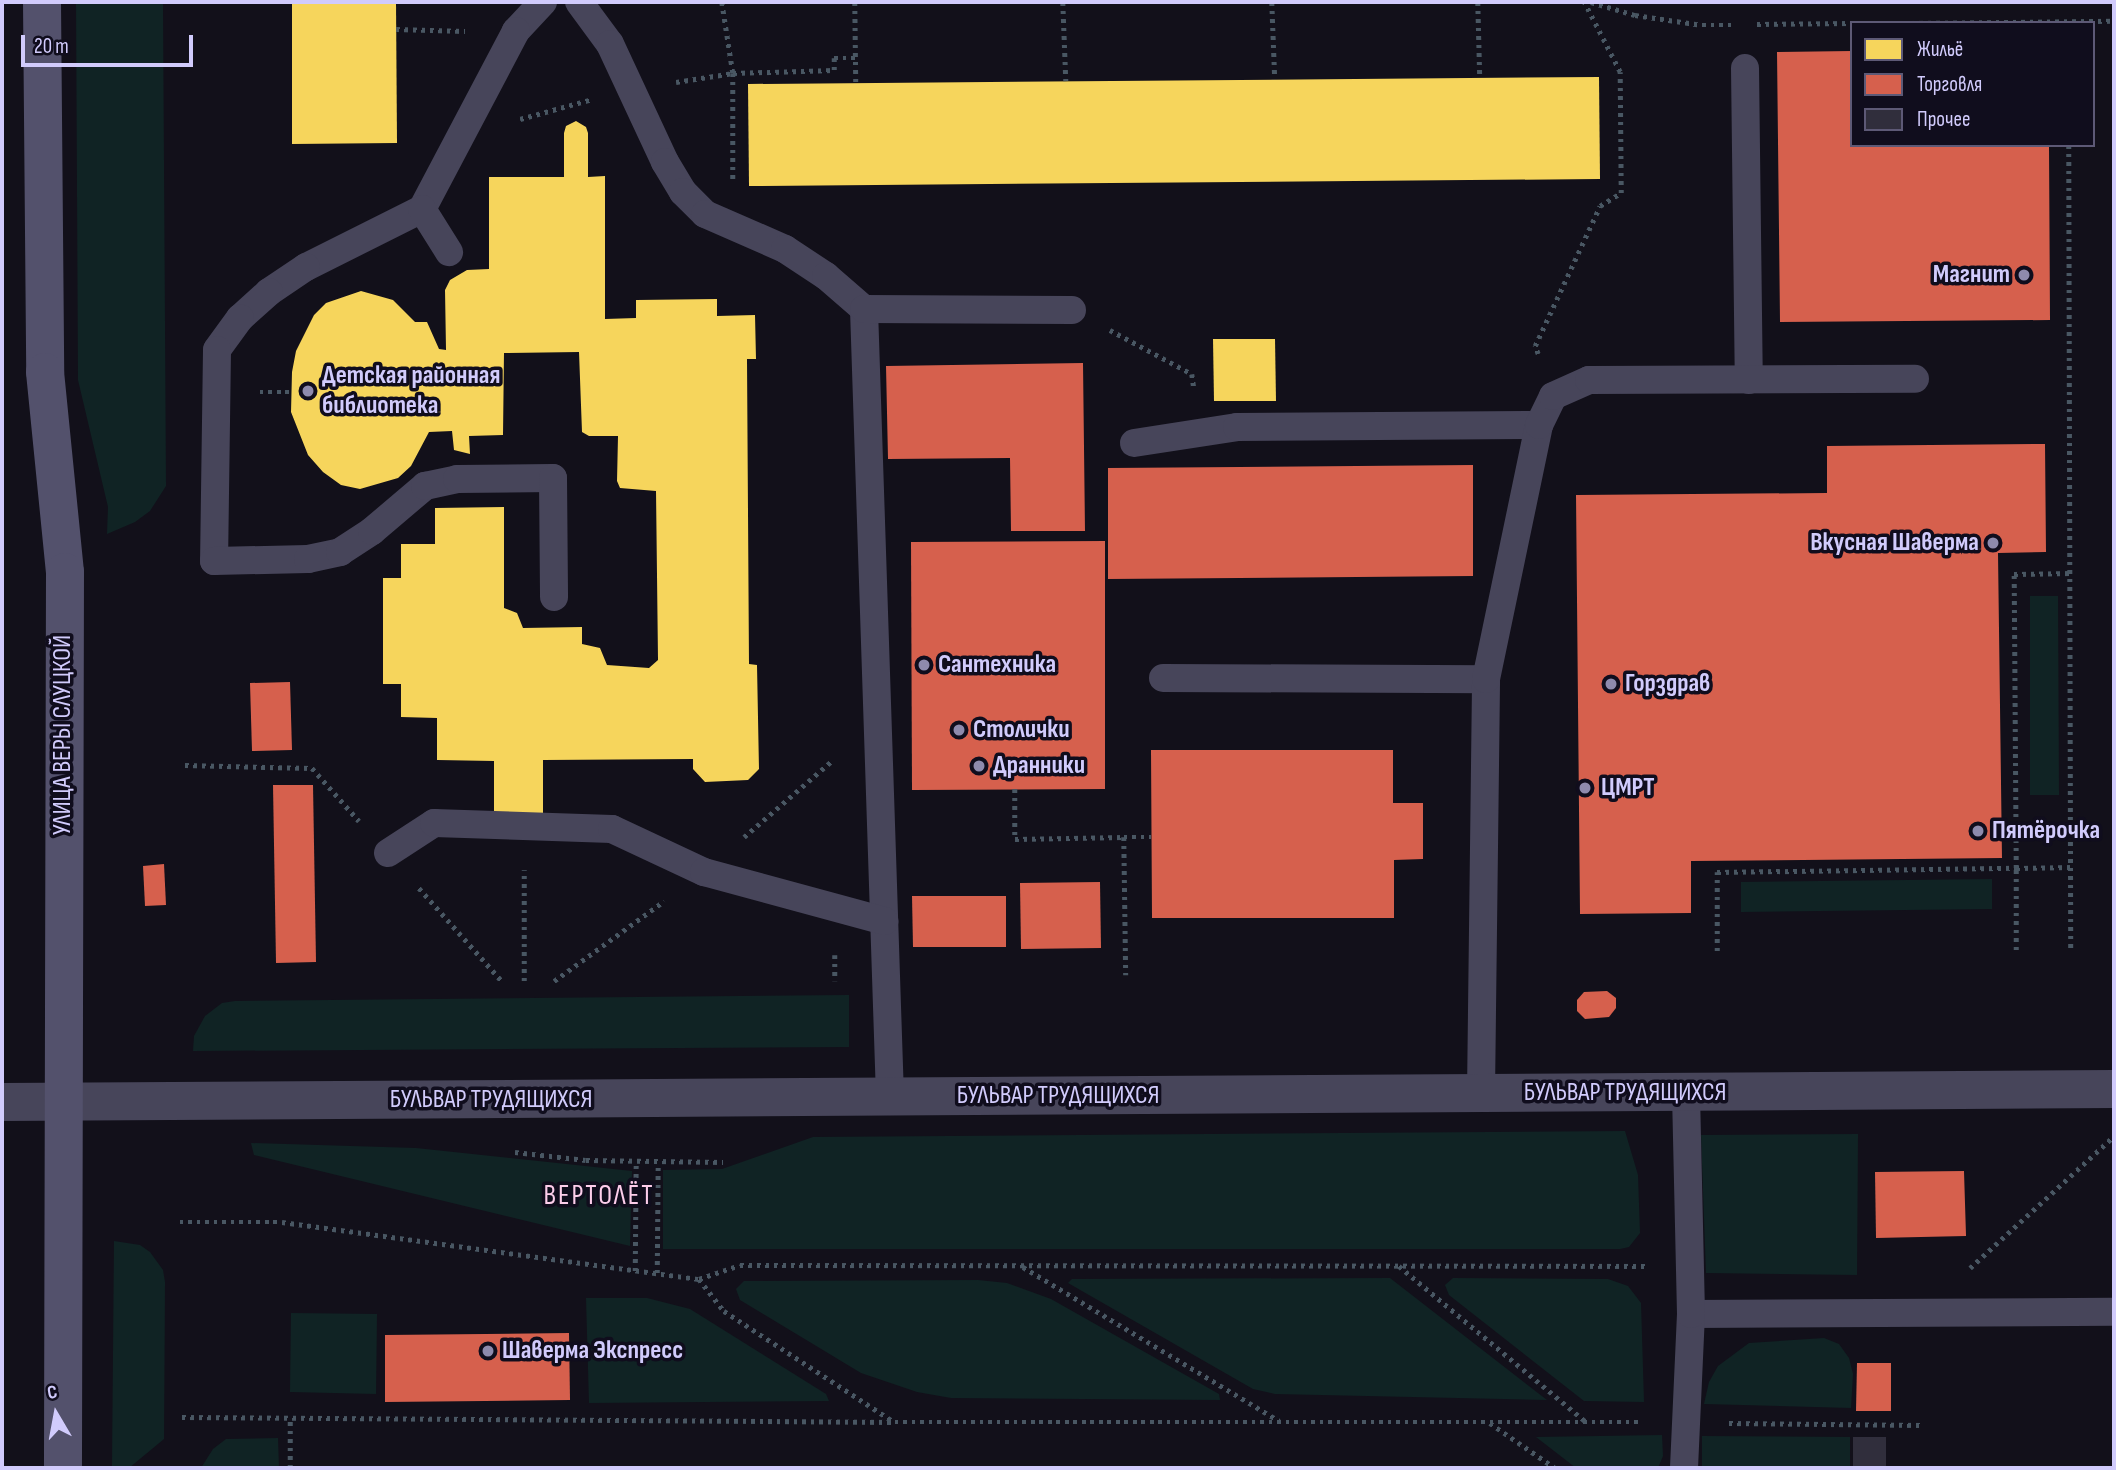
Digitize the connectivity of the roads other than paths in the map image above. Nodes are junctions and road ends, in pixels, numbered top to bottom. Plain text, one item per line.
1 (42, 2) edge
2 (543, 2) edge
3 (579, 2) edge
4 (1745, 68) dead end
5 (422, 209) junction
6 (449, 253) dead end
7 (864, 309) junction
8 (1072, 310) road end
9 (1915, 379) dead end
10 (1749, 380) junction
11 (1539, 425) junction
12 (1134, 443) dead end
13 (554, 597) dead end
14 (1163, 678) dead end
15 (1486, 679) junction
16 (388, 853) dead end
17 (884, 921) junction
18 (2114, 1089) edge
19 (1481, 1093) junction
20 (1685, 1093) junction
21 (890, 1098) junction
22 (2, 1102) edge
23 (63, 1102) junction
24 (2114, 1312) edge
25 (1691, 1314) junction
26 (62, 1468) edge
27 (1684, 1468) edge

1 - 23 street, УЛИЦА ВЕРЫ СЛУЦКОЙ
2 - 5 lane
3 - 7 lane
4 - 10 lane
5 - 6 lane
5 - 13 lane
7 - 8 lane
7 - 17 lane
9 - 10 lane
10 - 11 lane
11 - 12 lane
11 - 15 lane
14 - 15 lane
15 - 19 lane
16 - 17 lane
17 - 21 lane
18 - 20 street, БУЛЬВАР ТРУДЯЩИХСЯ
19 - 20 street, БУЛЬВАР ТРУДЯЩИХСЯ
19 - 21 street, БУЛЬВАР ТРУДЯЩИХСЯ
20 - 25 lane
21 - 23 street, БУЛЬВАР ТРУДЯЩИХСЯ
22 - 23 street, БУЛЬВАР ТРУДЯЩИХСЯ
23 - 26 street, УЛИЦА ВЕРЫ СЛУЦКОЙ
24 - 25 lane
25 - 27 lane

